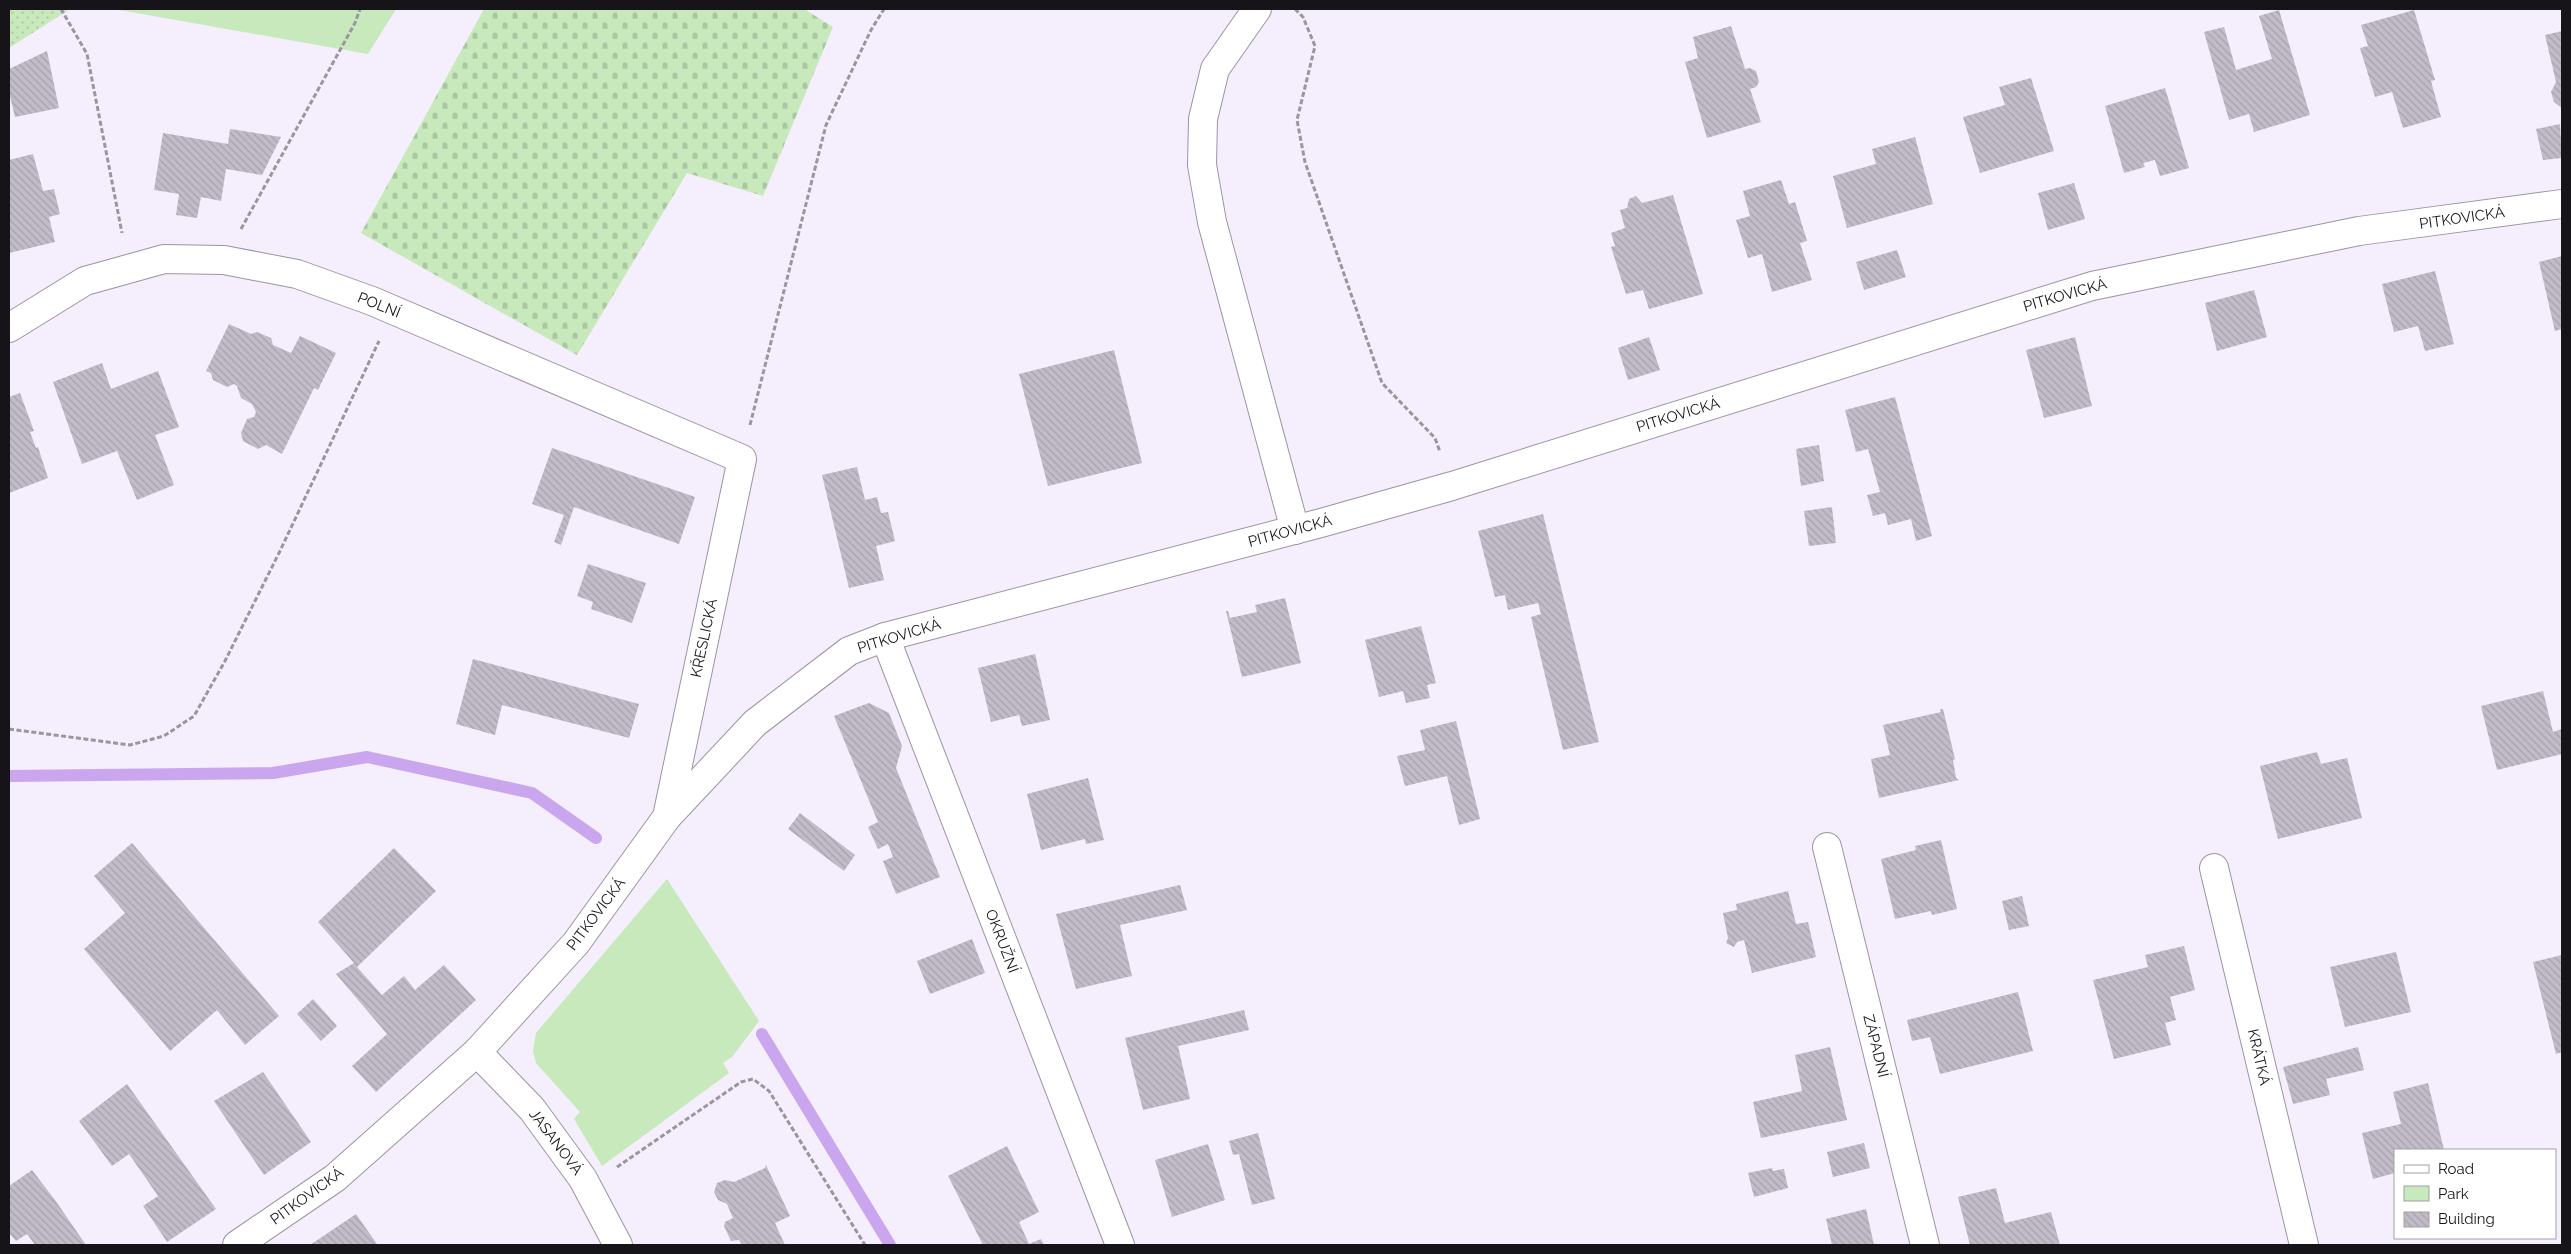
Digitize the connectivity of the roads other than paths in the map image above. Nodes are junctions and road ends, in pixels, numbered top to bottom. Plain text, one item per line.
1 (1257, 9) edge
2 (2562, 204) edge
3 (9, 328) edge
4 (742, 459) joint
5 (1295, 530) junction
6 (885, 637) junction
7 (667, 817) junction
8 (1827, 847) dead end
9 (2214, 868) dead end
10 (477, 1052) junction
11 (237, 1245) edge
12 (618, 1245) edge
13 (1120, 1245) edge
14 (1925, 1245) edge
15 (2304, 1245) edge

1 - 5 street
2 - 5 street, PITKOVICKÁ
3 - 4 street, POLNÍ
4 - 7 street, KŘESLICKÁ
5 - 6 street, PITKOVICKÁ
6 - 7 street, PITKOVICKÁ
6 - 13 street, OKRUŽNÍ
7 - 10 street, PITKOVICKÁ
8 - 14 street, ZÁPADNÍ
9 - 15 street, KRÁTKÁ
10 - 11 street, PITKOVICKÁ
10 - 12 street, JASANOVÁ

